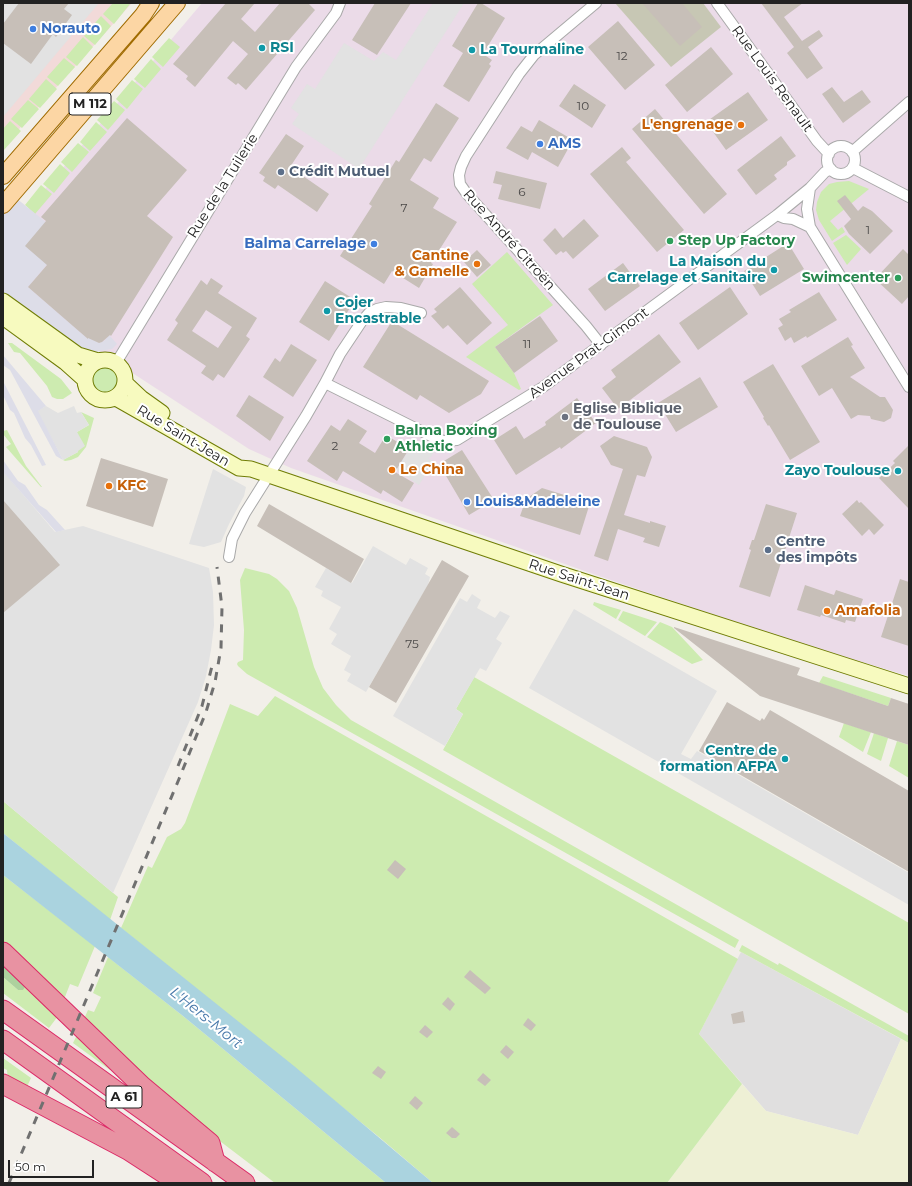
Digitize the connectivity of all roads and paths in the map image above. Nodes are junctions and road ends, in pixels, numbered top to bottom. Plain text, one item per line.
1 (151, 3) edge
2 (177, 3) edge
3 (340, 3) edge
4 (347, 3) edge
5 (596, 3) edge
6 (716, 3) edge
7 (336, 13) junction
8 (909, 102) edge
9 (852, 152) junction
10 (829, 154) junction
11 (853, 168) junction
12 (831, 169) junction
13 (3, 176) edge
14 (810, 188) junction
15 (909, 197) edge
16 (3, 205) edge
17 (776, 215) junction
18 (810, 228) junction
19 (3, 301) edge
20 (421, 313) dead end
21 (3, 318) edge
22 (601, 345) junction
23 (98, 361) junction
24 (116, 363) junction
25 (84, 379) junction
26 (126, 383) junction
27 (325, 383) junction
28 (909, 387) edge
29 (116, 398) junction
30 (251, 469) junction
31 (268, 475) junction
32 (229, 557) dead end
33 (909, 686) edge
34 (3, 952) edge
35 (3, 1010) edge
36 (3, 1040) edge
37 (3, 1084) edge
38 (215, 1162) junction
39 (179, 1183) edge
40 (202, 1183) edge
41 (245, 1183) edge

1 - 13 main road, M 112
2 - 16 main road, M 112
3 - 7 street, Rue de la Tuilerie
4 - 7 street, Rue de la Tuilerie
5 - 22 street, Rue André Citroën
6 - 10 street, Rue Louis Renault
7 - 24 street, Rue de la Tuilerie
8 - 9 street
9 - 10 street
9 - 11 street
10 - 12 street
11 - 12 street
11 - 15 street
12 - 14 street, Avenue Prat-Gimont
14 - 17 street, Avenue Prat-Gimont
14 - 18 street
17 - 18 street
17 - 22 street, Avenue Prat-Gimont
18 - 28 street
19 - 23 street
20 - 27 street
21 - 25 street
22 - 27 street, Avenue Prat-Gimont
23 - 24 street
23 - 25 street
24 - 26 street
25 - 29 street
26 - 29 street
26 - 30 street, Rue Saint-Jean
27 - 31 street
29 - 30 street, Rue Saint-Jean
30 - 31 street, Rue Saint-Jean
31 - 32 street
31 - 33 street, Rue Saint-Jean
34 - 38 highway
35 - 38 highway, A 61
36 - 40 highway, A 61
37 - 39 highway
38 - 41 highway, A 61

